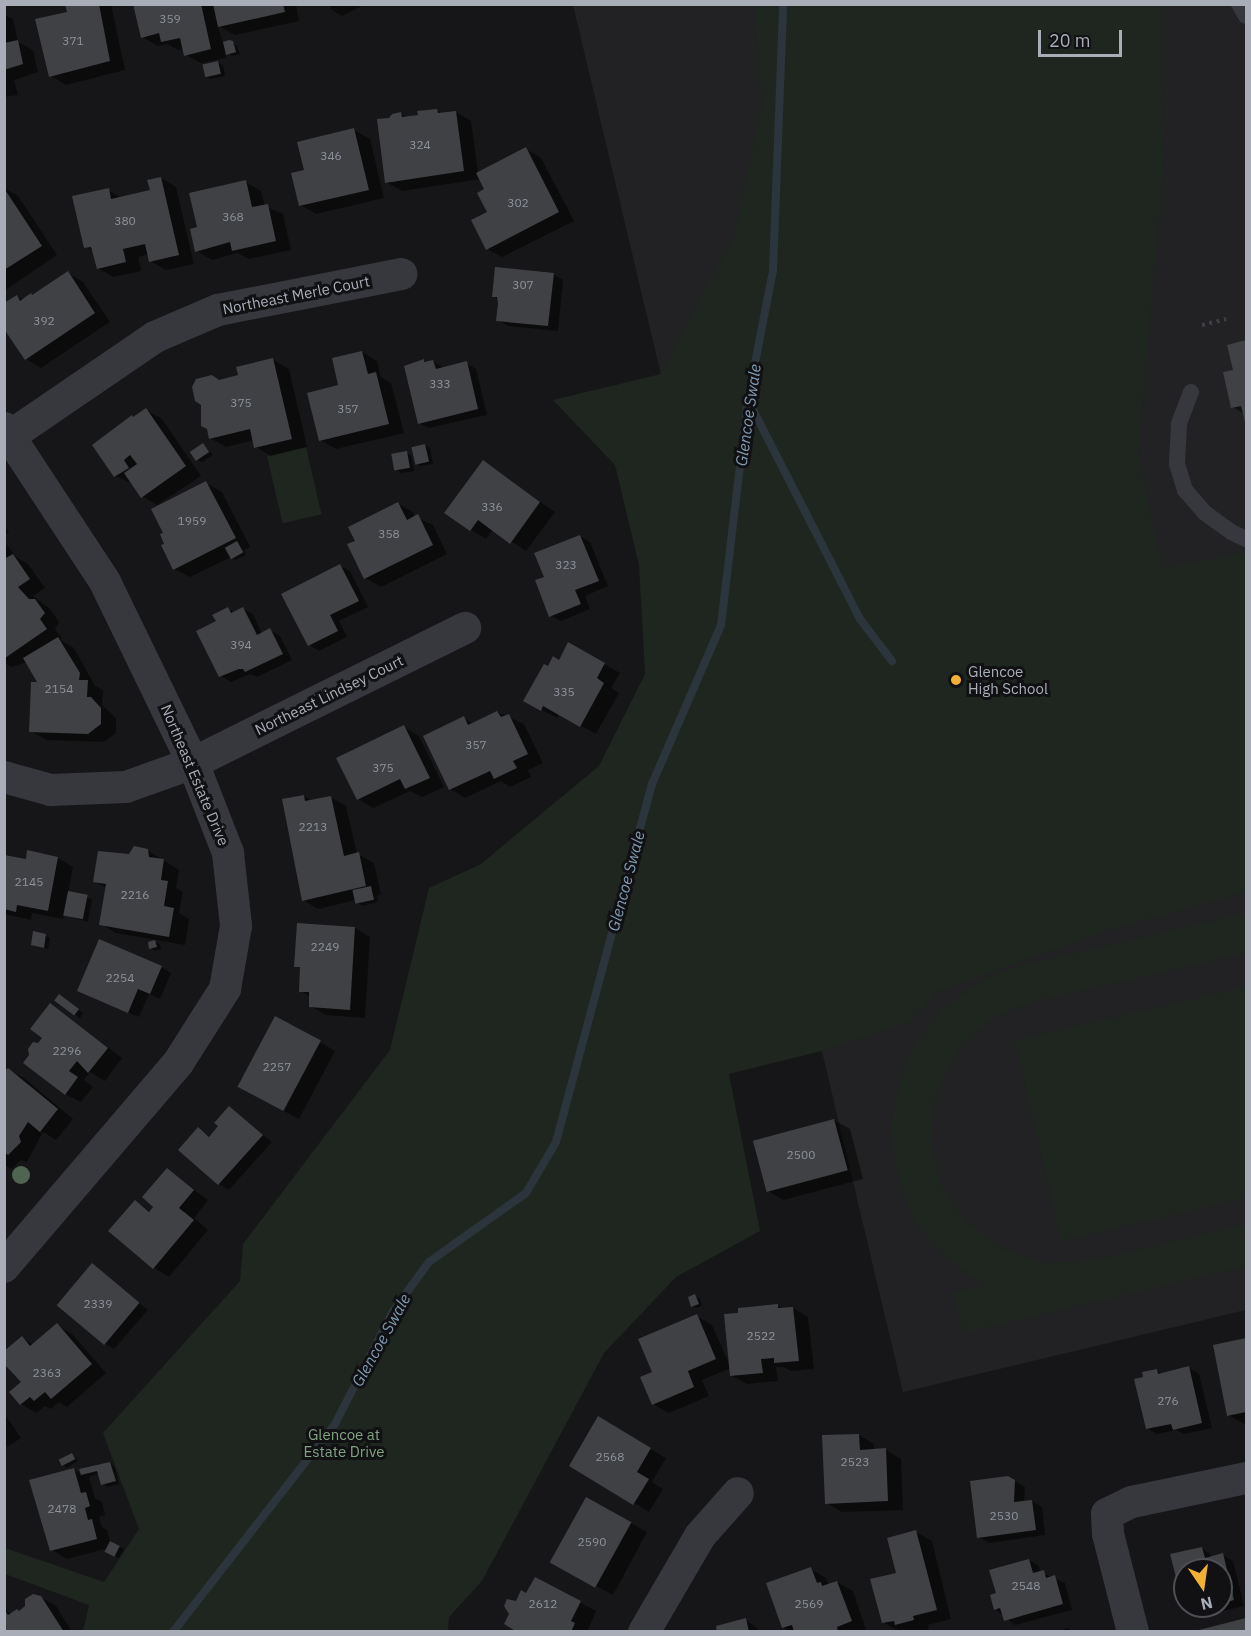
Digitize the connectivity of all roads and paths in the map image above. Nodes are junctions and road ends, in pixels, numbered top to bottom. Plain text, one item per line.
1 (1239, 4) edge
2 (1246, 16) edge
3 (401, 274) dead end
4 (1226, 319) dead end
5 (1202, 325) dead end
6 (1191, 392) dead end
7 (7, 432) edge
8 (1246, 539) edge
9 (465, 628) dead end
10 (193, 763) junction
11 (4, 777) edge
12 (4, 1267) edge
13 (1246, 1478) edge
14 (738, 1493) dead end
15 (644, 1632) edge
16 (1133, 1632) edge

1 - 2 lane
3 - 7 street, Northeast Merle Court
4 - 5 path
6 - 8 lane
7 - 10 street, Northeast Estate Drive
9 - 10 street, Northeast Lindsey Court
10 - 11 street, Northeast Lindsey Court
10 - 12 street, Northeast Estate Drive
13 - 16 street
14 - 15 street

